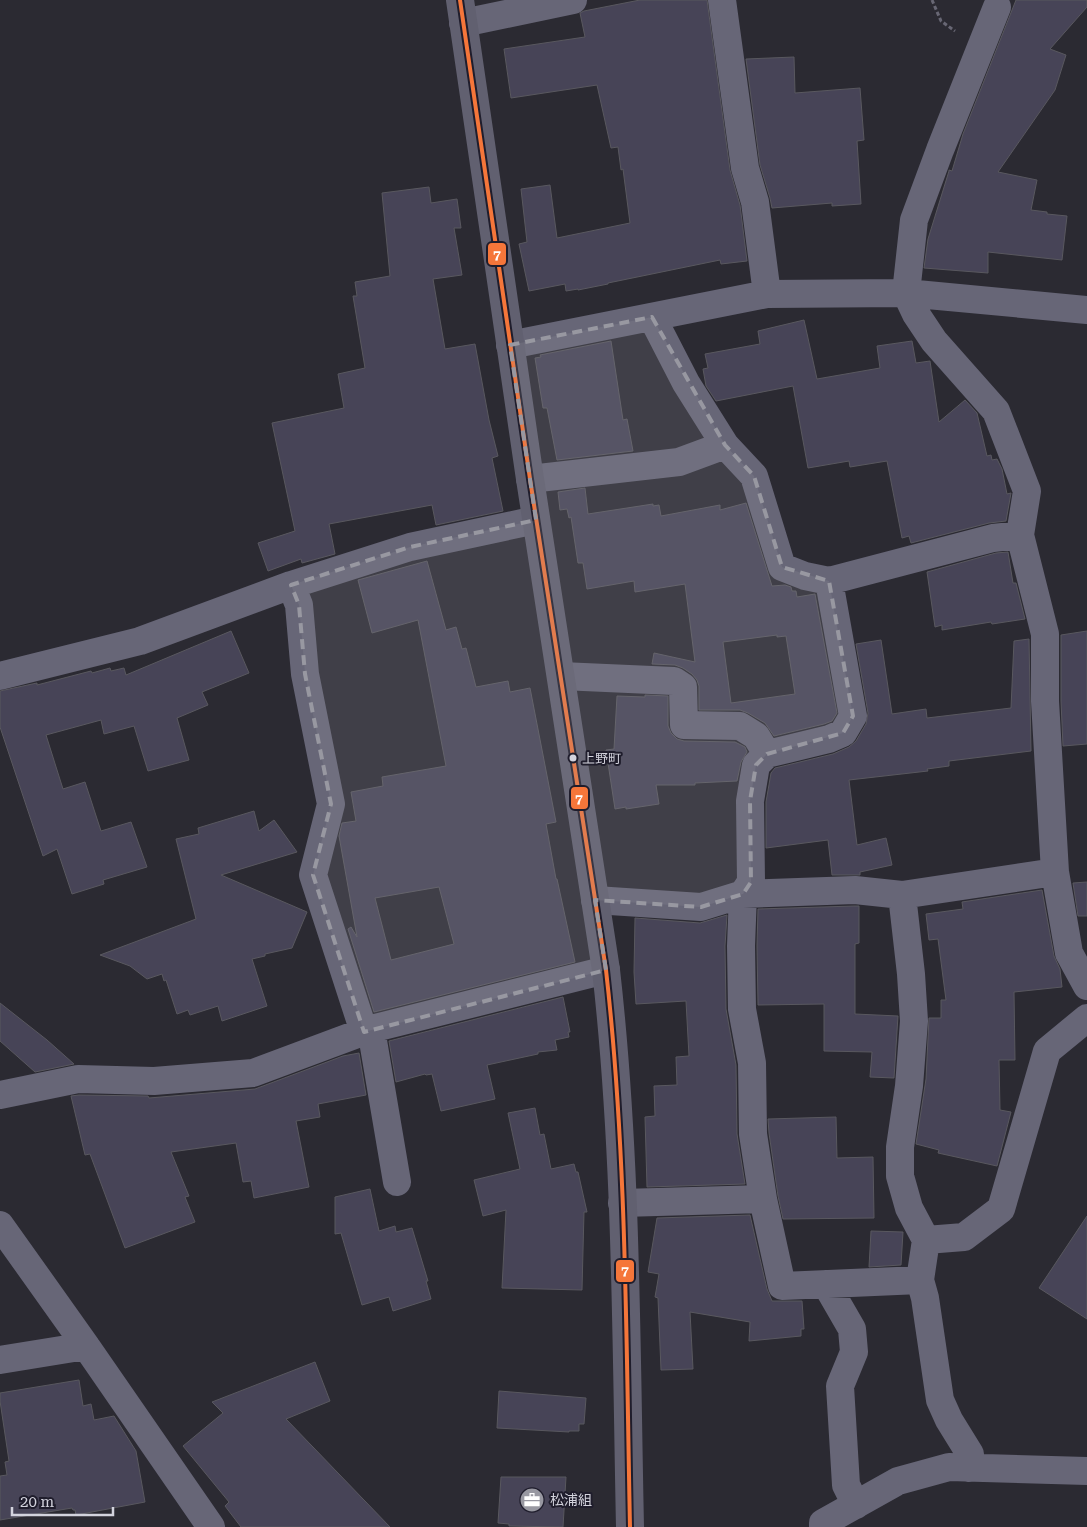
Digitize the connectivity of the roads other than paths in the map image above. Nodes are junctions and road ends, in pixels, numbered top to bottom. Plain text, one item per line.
1 (573, 0) edge
2 (722, 0) edge
3 (997, 7) dead end
4 (462, 12) edge
5 (906, 293) junction
6 (767, 294) junction
7 (1087, 310) edge
8 (652, 317) junction
9 (510, 345) junction
10 (725, 445) junction
11 (530, 479) junction
12 (536, 520) junction
13 (1020, 535) junction
14 (829, 581) junction
15 (291, 585) junction
16 (0, 676) edge
17 (561, 676) junction
18 (767, 754) junction
19 (1055, 872) junction
20 (743, 894) junction
21 (902, 895) junction
22 (595, 900) junction
23 (606, 970) junction
24 (1087, 986) edge
25 (1087, 1018) edge
26 (367, 1030) junction
27 (0, 1095) edge
28 (397, 1182) dead end
29 (763, 1199) junction
30 (622, 1203) junction
31 (0, 1225) edge
32 (926, 1240) junction
33 (920, 1280) junction
34 (826, 1284) junction
35 (86, 1346) junction
36 (0, 1360) edge
37 (969, 1468) junction
38 (1087, 1471) edge
39 (856, 1505) junction
40 (211, 1527) edge
41 (630, 1527) edge
42 (823, 1527) edge

1 - 4 street
2 - 6 street
3 - 5 street
4 - 9 main road
5 - 6 street
5 - 7 street
5 - 13 street
6 - 8 street
8 - 9 street
8 - 10 street
9 - 11 main road
10 - 11 street
10 - 14 street
11 - 12 main road
12 - 15 street
12 - 17 main road
13 - 14 street
13 - 19 street
14 - 18 street
15 - 16 street
15 - 26 street
17 - 18 street
17 - 22 main road
18 - 20 street
19 - 21 street
19 - 24 street
20 - 21 street
20 - 22 street
20 - 29 street
21 - 32 street
22 - 23 main road
23 - 26 street
23 - 30 main road
25 - 32 street
26 - 27 street
26 - 28 street
29 - 30 street
29 - 34 street
30 - 41 main road
31 - 35 street
32 - 33 street
33 - 34 street
33 - 37 street
34 - 39 street
35 - 36 street
35 - 40 street
37 - 38 street
37 - 39 street
39 - 42 street

